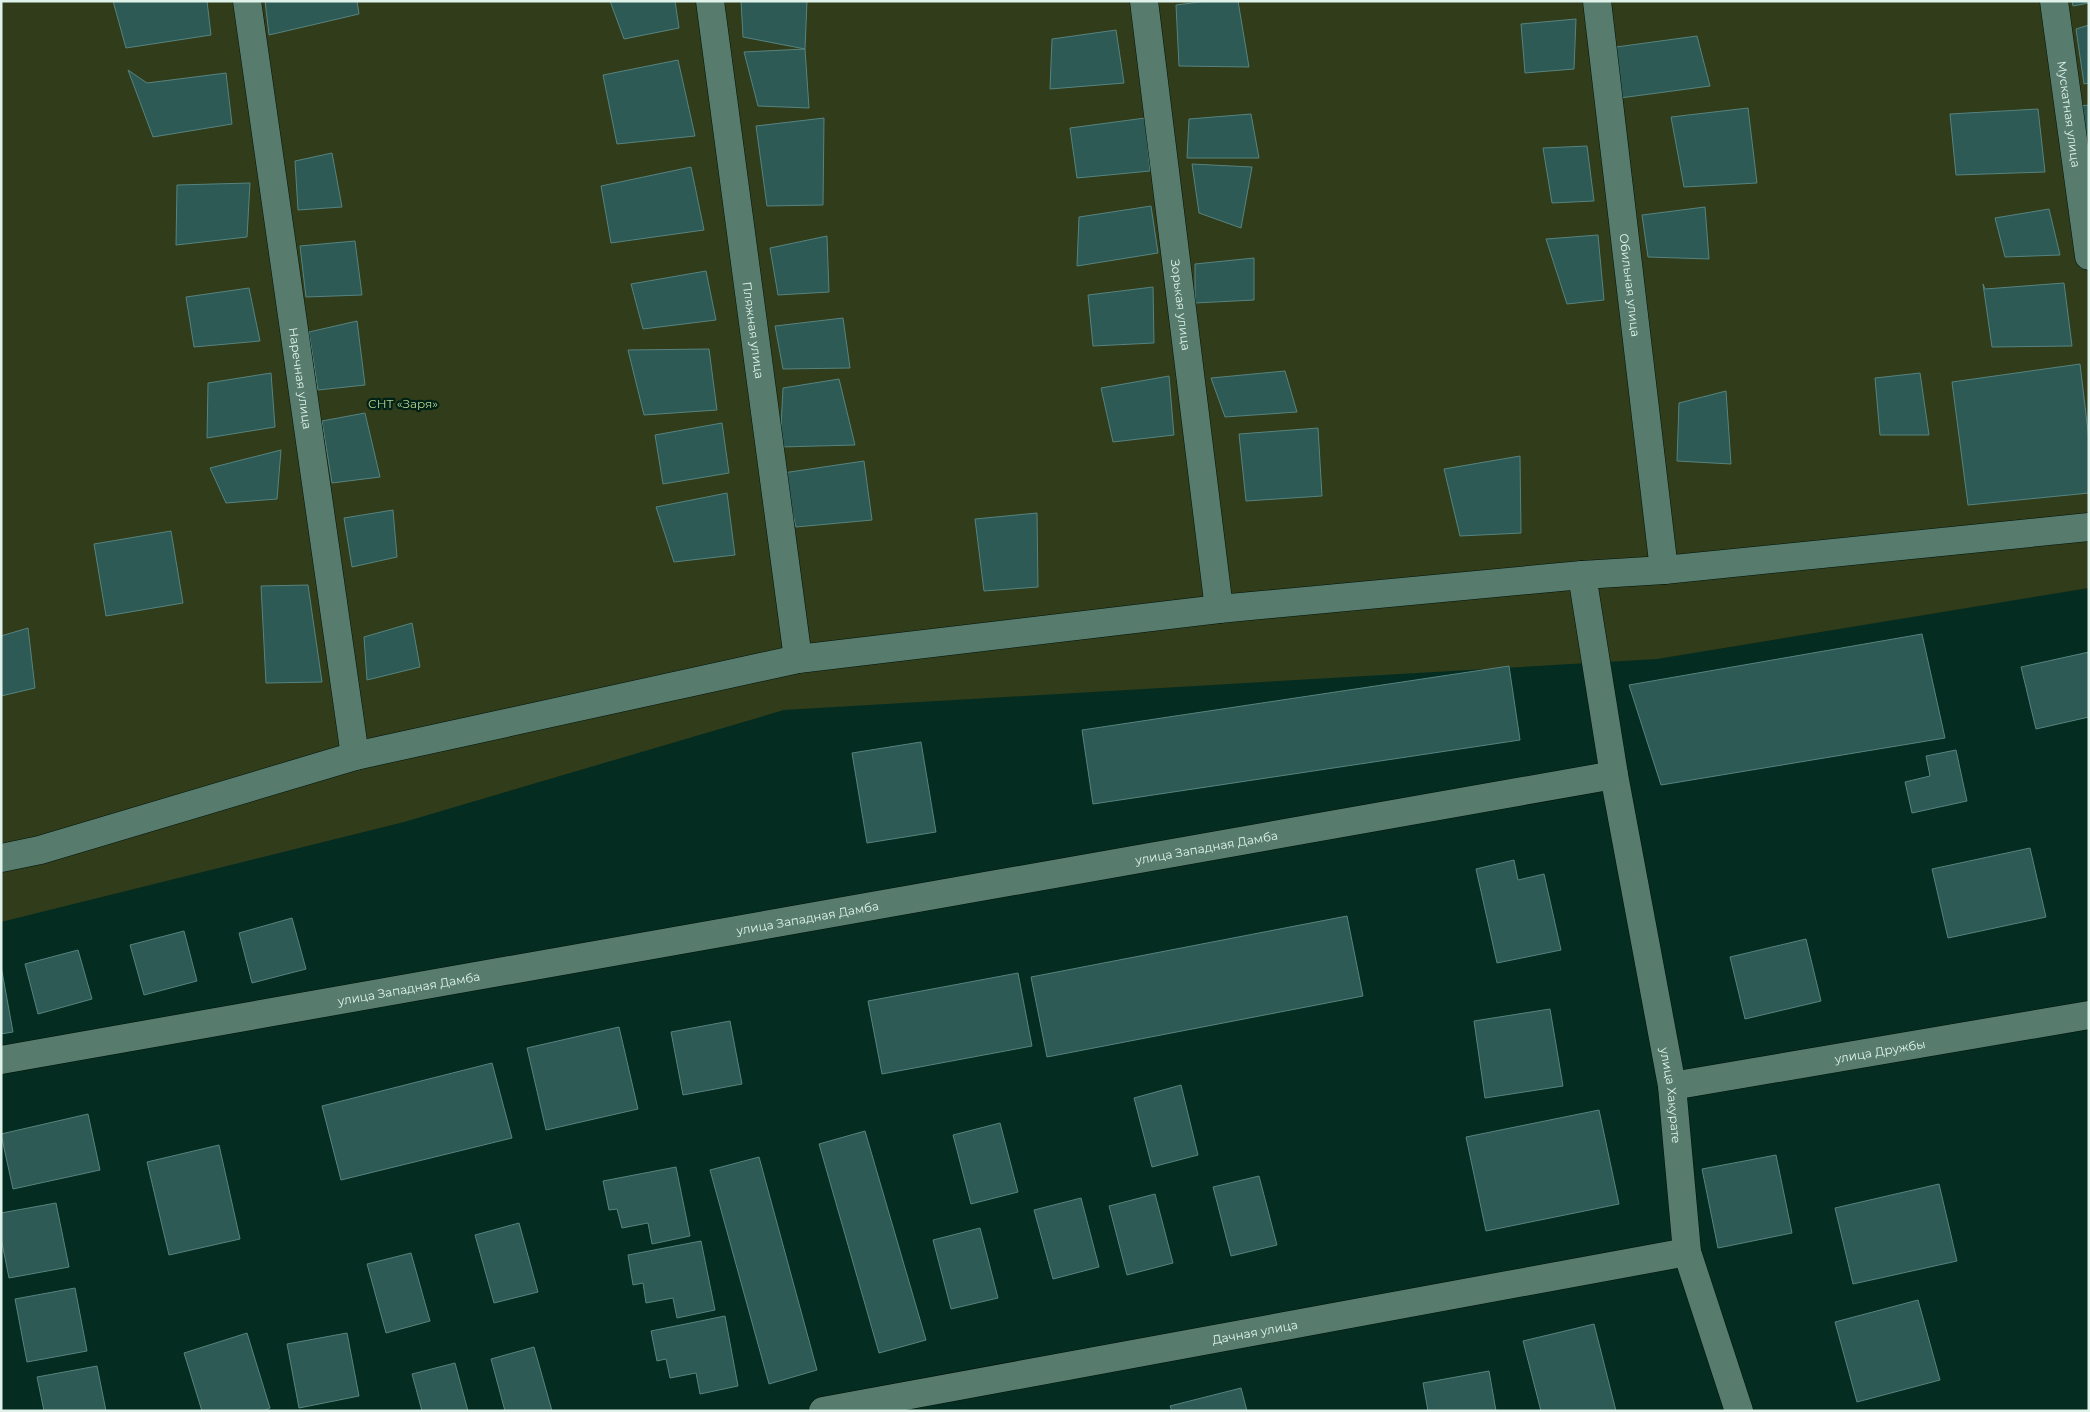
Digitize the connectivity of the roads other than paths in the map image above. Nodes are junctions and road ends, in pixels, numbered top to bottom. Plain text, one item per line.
1 (247, 1) edge
2 (710, 1) edge
3 (1144, 1) edge
4 (1597, 1) edge
5 (2054, 1) edge
6 (2089, 256) edge
7 (2089, 527) edge
8 (1664, 570) junction
9 (1582, 575) junction
10 (1219, 609) junction
11 (798, 659) junction
12 (355, 756) junction
13 (1614, 774) junction
14 (1, 858) edge
15 (2089, 1015) edge
16 (1, 1060) edge
17 (1672, 1086) junction
18 (1687, 1252) junction
19 (823, 1411) edge
20 (1739, 1411) edge

1 - 12 street, Наречная улица
2 - 11 street, Пляжная улица
3 - 10 street, Зорькая улица
4 - 8 street, Обильная улица
5 - 6 street, Мускатная улица
7 - 8 street
8 - 9 street
9 - 10 street
9 - 13 street, улица Хакурате
10 - 11 street
11 - 12 street
12 - 14 street
13 - 16 street, улица Западная Дамба
13 - 17 street, улица Хакурате
15 - 17 street, улица Дружбы
17 - 18 street, улица Хакурате
18 - 19 street, Дачная улица
18 - 20 street, улица Хакурате

